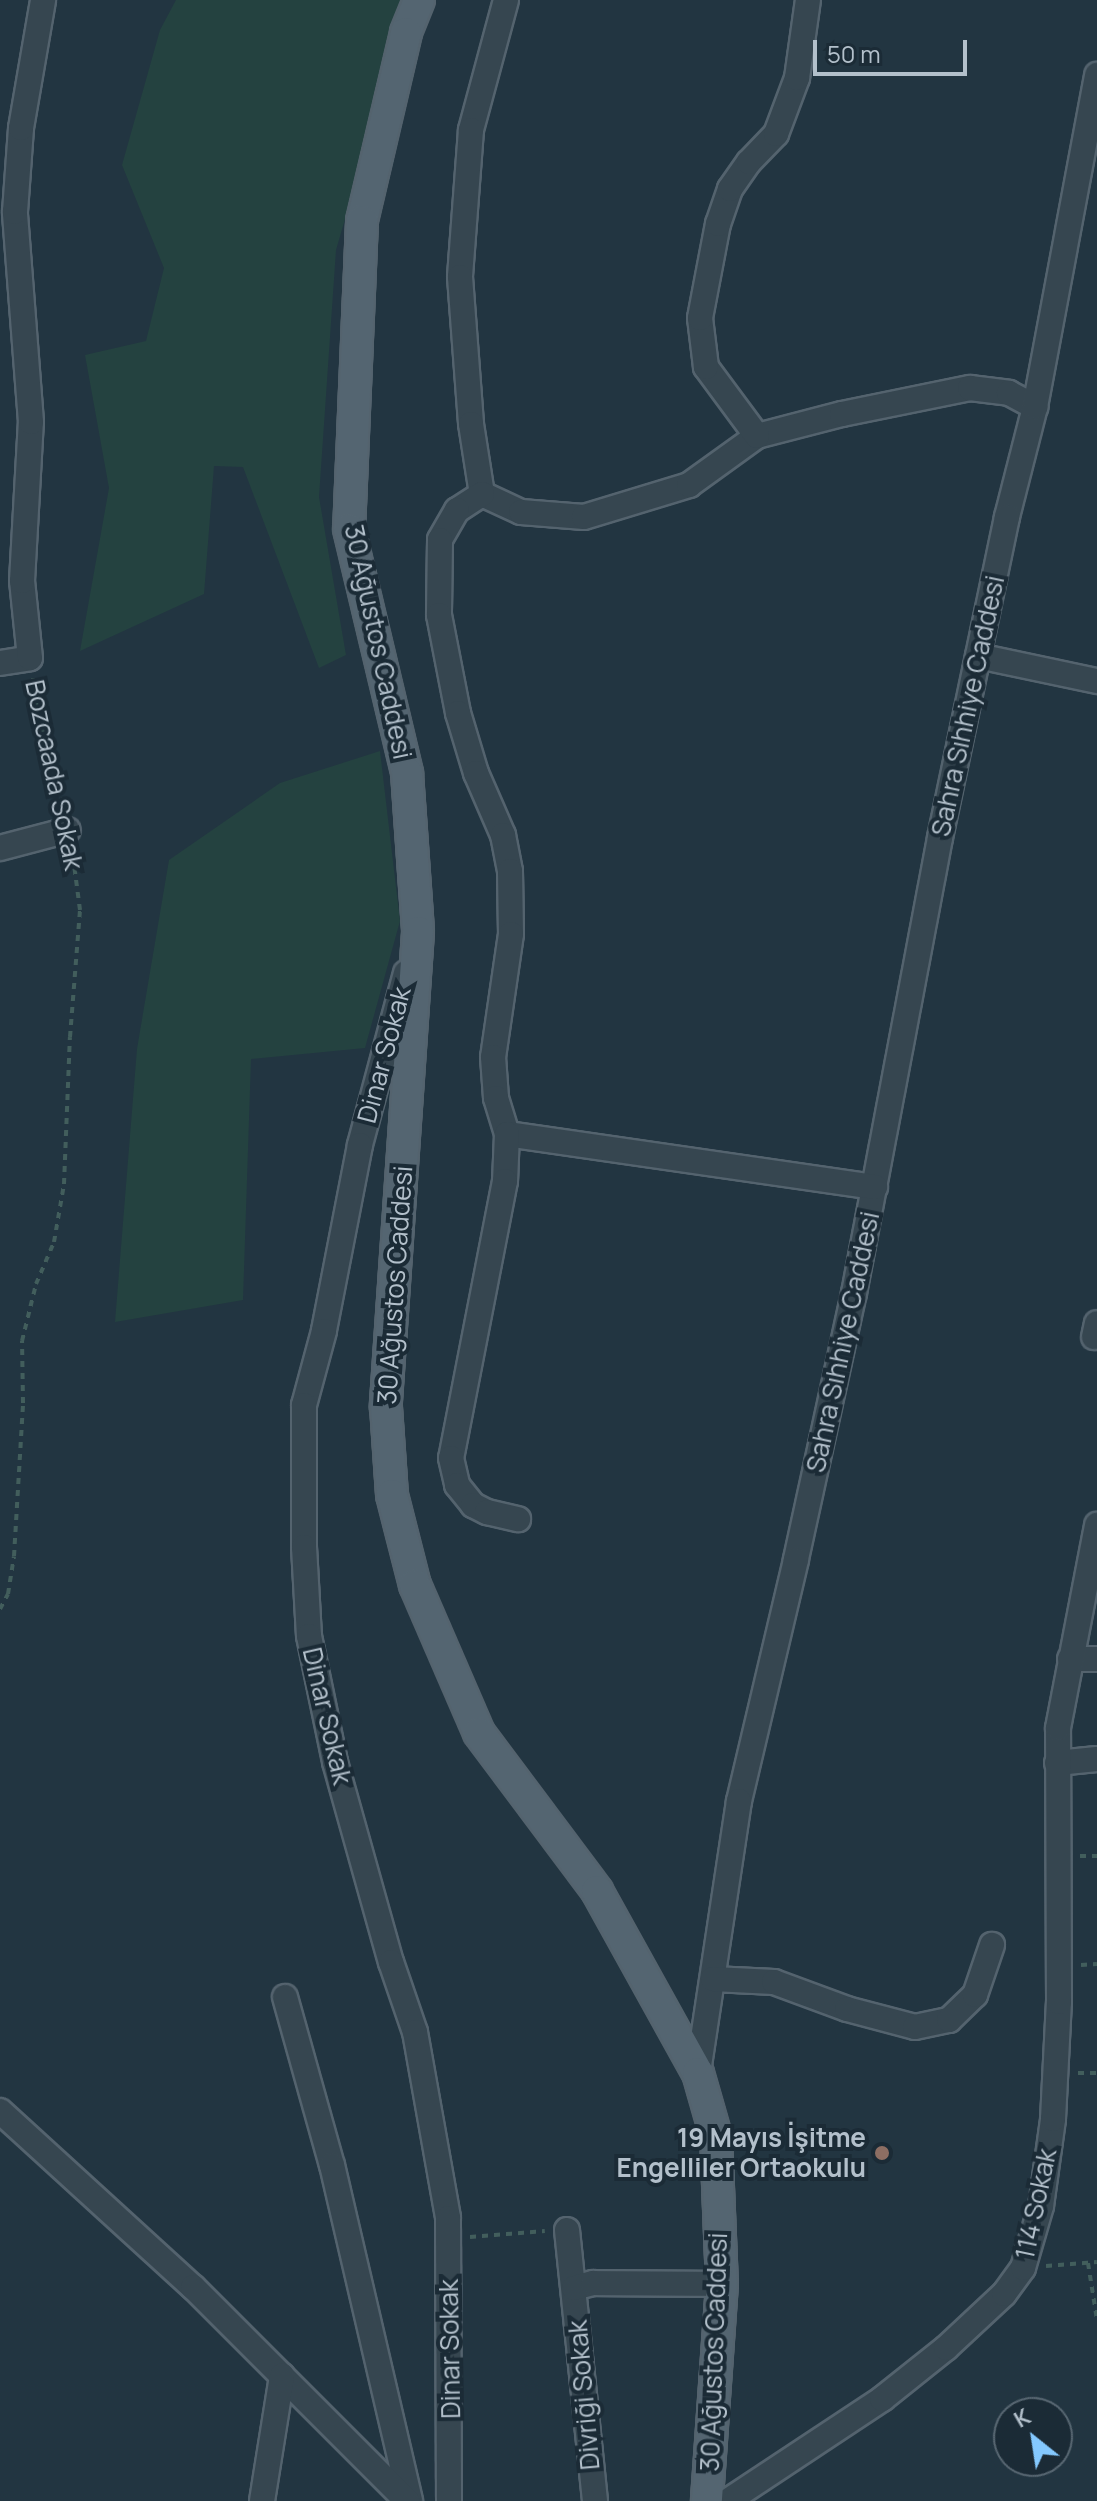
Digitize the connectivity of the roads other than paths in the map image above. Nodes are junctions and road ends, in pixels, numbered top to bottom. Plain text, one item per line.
1 (43, 0) edge
2 (419, 0) edge
3 (506, 0) edge
4 (808, 0) edge
5 (1097, 75) edge
6 (1035, 407) junction
7 (757, 436) junction
8 (482, 494) junction
9 (978, 656) junction
10 (0, 663) edge
11 (1097, 681) edge
12 (68, 830) road end
13 (0, 848) edge
14 (418, 932) junction
15 (507, 1134) junction
16 (875, 1187) junction
17 (518, 1519) dead end
18 (1097, 1525) edge
19 (1090, 1597) edge
20 (1070, 1659) junction
21 (1097, 1659) edge
22 (1097, 1759) edge
23 (1057, 1763) junction
24 (992, 1945) dead end
25 (713, 1979) junction
26 (285, 1997) dead end
27 (698, 2073) junction
28 (0, 2111) edge
29 (567, 2230) road end
30 (722, 2284) junction
31 (574, 2288) junction
32 (282, 2376) junction
33 (262, 2501) edge
34 (409, 2501) edge
35 (449, 2501) edge
36 (595, 2501) edge
37 (707, 2501) edge
38 (728, 2501) edge

1 - 10 street, Bozcaada Sokak
2 - 14 main road, 30 Ağustos Caddesi
3 - 8 street
4 - 7 street
5 - 6 street, Sahra Sıhhiye Caddesi
6 - 7 street
6 - 9 street, Sahra Sıhhiye Caddesi
7 - 8 street
8 - 15 street
9 - 11 street
9 - 16 street, Sahra Sıhhiye Caddesi
12 - 13 street
14 - 27 main road, 30 Ağustos Caddesi
14 - 35 street, Dinar Sokak
15 - 16 street
15 - 17 street
16 - 25 street, Sahra Sıhhiye Caddesi
18 - 19 street, 114 Sokak
19 - 20 street, 114 Sokak
20 - 21 street
20 - 23 street, 114 Sokak
22 - 23 street
23 - 38 street, 114 Sokak
24 - 25 street
25 - 27 street, Sahra Sıhhiye Caddesi
26 - 34 street
27 - 30 main road, 30 Ağustos Caddesi
28 - 32 street
29 - 31 street, Divriği Sokak
30 - 31 street
30 - 37 main road, 30 Ağustos Caddesi
31 - 36 street, Divriği Sokak
32 - 33 street
32 - 34 street

